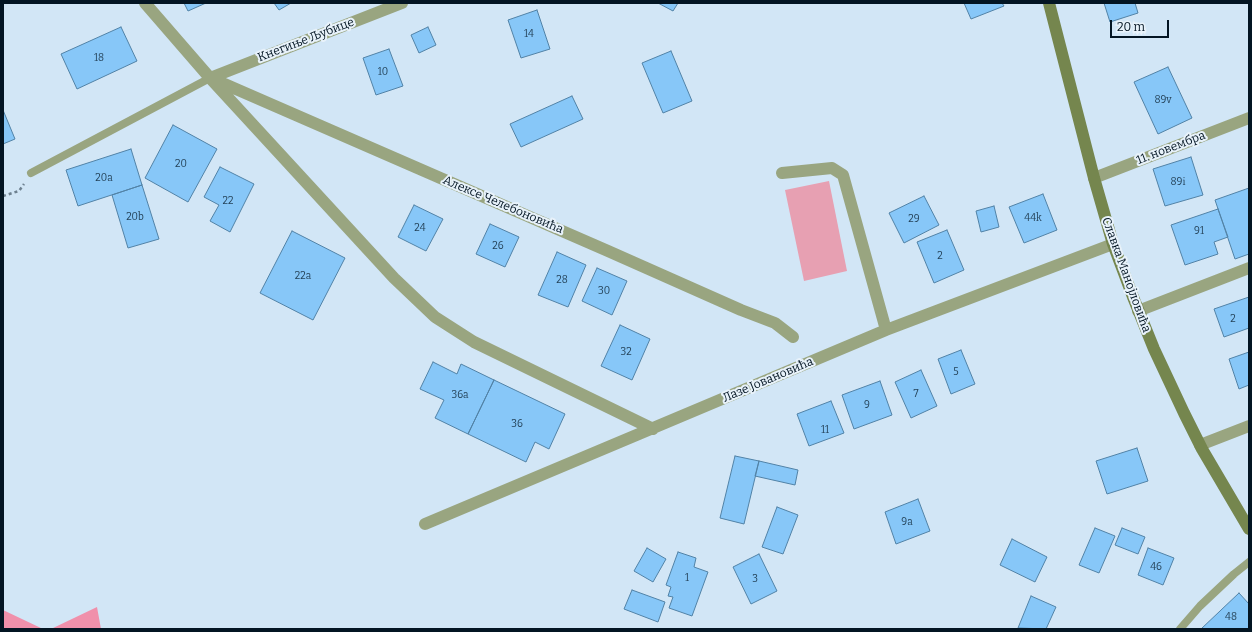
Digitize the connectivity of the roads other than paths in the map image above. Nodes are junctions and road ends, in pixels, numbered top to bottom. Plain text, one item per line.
1 (144, 3) edge
2 (402, 3) edge
3 (1049, 3) edge
4 (210, 78) junction
5 (1249, 118) edge
6 (31, 173) road end
7 (782, 173) dead end
8 (1094, 178) junction
9 (1114, 244) junction
10 (1249, 268) edge
11 (1138, 311) junction
12 (886, 330) junction
13 (793, 336) dead end
14 (1249, 426) edge
15 (653, 429) junction
16 (1200, 446) junction
17 (425, 524) dead end
18 (1249, 529) edge
19 (1249, 562) edge
20 (1180, 629) edge

1 - 4 street, Алексе Челебоновића
2 - 4 street, Кнегиње Љубице
3 - 8 main road, Славка Манојловића
4 - 6 lane
4 - 13 street, Алексе Челебоновића
4 - 15 street, Алексе Челебоновића
5 - 8 street, 11. новембра
7 - 12 street
8 - 9 main road, Славка Манојловића
9 - 11 main road, Славка Манојловића
9 - 12 street, Лазе Јовановића
10 - 11 street
11 - 16 main road, Славка Манојловића
12 - 15 street, Лазе Јовановића
14 - 16 street
15 - 17 street, Лазе Јовановића
16 - 18 main road, Славка Манојловића
19 - 20 lane

